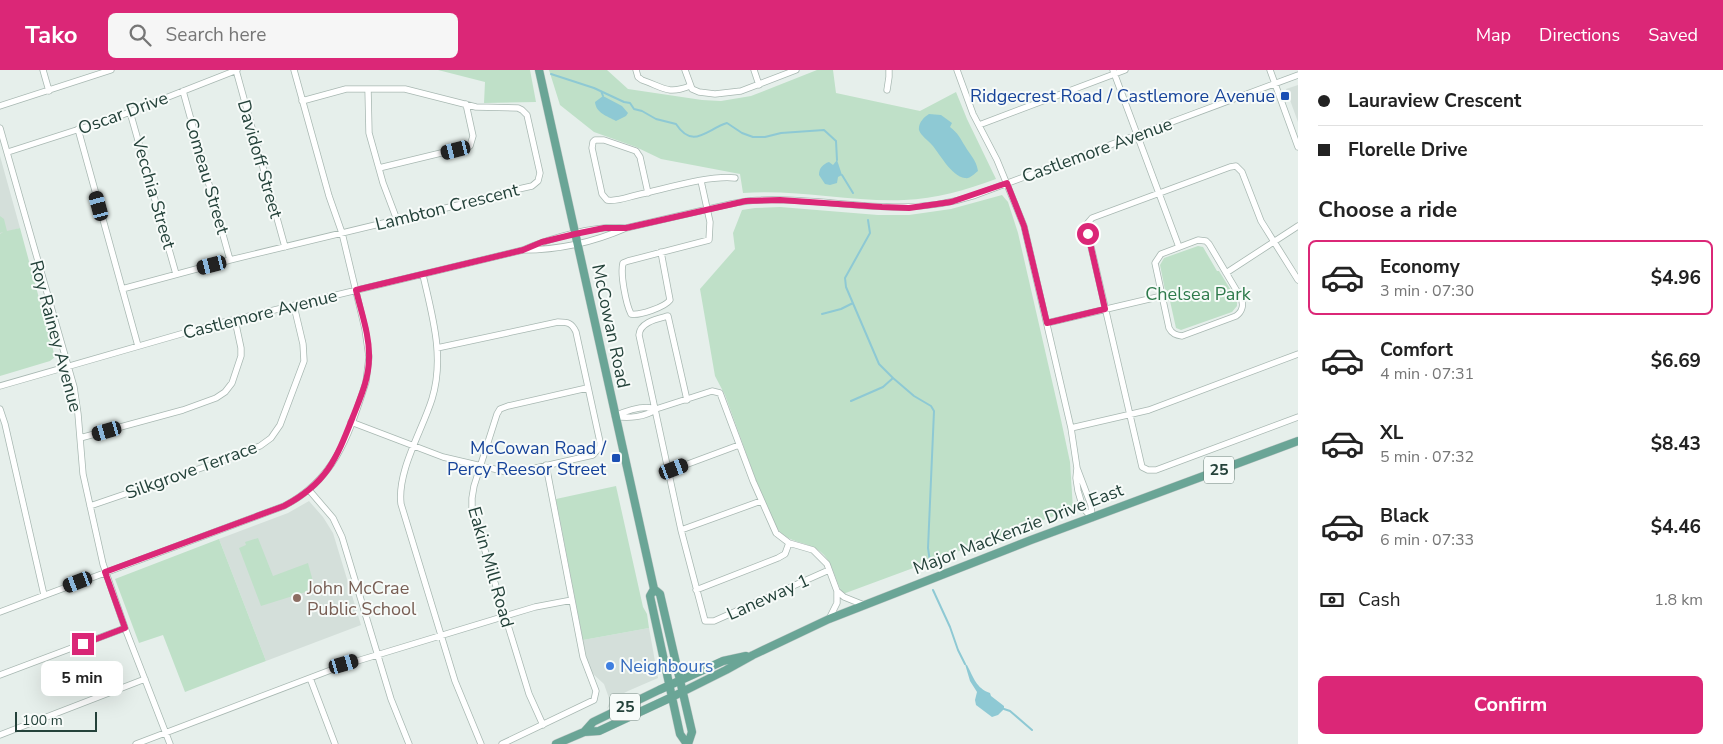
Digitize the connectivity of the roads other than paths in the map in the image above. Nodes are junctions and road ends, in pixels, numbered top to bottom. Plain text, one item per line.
1 (43, 70) edge
2 (111, 70) edge
3 (236, 70) edge
4 (294, 70) edge
5 (539, 70) edge
6 (636, 70) edge
7 (685, 70) edge
8 (754, 70) edge
9 (796, 70) edge
10 (889, 70) edge
11 (957, 70) edge
12 (1125, 70) edge
13 (1270, 70) edge
14 (99, 72) edge
15 (1114, 72) edge
16 (1298, 75) edge
17 (759, 84) junction
18 (1275, 84) junction
19 (690, 86) junction
20 (368, 89) junction
21 (887, 90) dead end
22 (49, 91) junction
23 (183, 91) junction
24 (302, 100) junction
25 (466, 104) junction
26 (0, 106) edge
27 (130, 112) junction
28 (979, 125) junction
29 (0, 128) edge
30 (78, 129) junction
31 (1137, 135) junction
32 (1298, 147) edge
33 (8, 152) junction
34 (379, 168) junction
35 (735, 178) dead end
36 (701, 181) junction
37 (1007, 183) junction
38 (648, 193) junction
39 (1159, 194) junction
40 (707, 209) junction
41 (397, 220) junction
42 (1298, 226) edge
43 (626, 228) junction
44 (342, 233) junction
45 (575, 234) junction
46 (1274, 242) junction
47 (577, 244) junction
48 (285, 247) junction
49 (1179, 247) junction
50 (523, 250) junction
51 (661, 252) junction
52 (230, 260) junction
53 (1226, 273) junction
54 (176, 274) junction
55 (423, 274) junction
56 (1298, 280) edge
57 (122, 289) junction
58 (356, 290) junction
59 (1162, 296) junction
60 (294, 306) junction
61 (1105, 309) junction
62 (235, 320) junction
63 (1047, 323) junction
64 (138, 346) junction
65 (437, 348) junction
66 (1298, 354) edge
67 (67, 366) junction
68 (0, 386) edge
69 (587, 388) junction
70 (687, 400) junction
71 (656, 408) junction
72 (0, 409) edge
73 (1130, 414) junction
74 (615, 416) junction
75 (1298, 417) edge
76 (351, 422) junction
77 (1071, 428) junction
78 (80, 438) junction
79 (1298, 441) edge
80 (739, 445) junction
81 (414, 446) junction
82 (546, 465) junction
83 (481, 466) junction
84 (669, 470) junction
85 (309, 490) junction
86 (761, 501) junction
87 (90, 506) junction
88 (1092, 518) junction
89 (682, 530) junction
90 (789, 543) junction
91 (829, 570) junction
92 (105, 572) junction
93 (654, 589) junction
94 (696, 590) junction
95 (837, 591) junction
96 (44, 595) junction
97 (572, 600) junction
98 (864, 604) junction
99 (0, 612) edge
100 (505, 616) junction
101 (829, 619) junction
102 (125, 628) junction
103 (441, 635) junction
104 (378, 654) junction
105 (753, 655) junction
106 (0, 676) edge
107 (310, 678) junction
108 (145, 680) junction
109 (680, 681) junction
110 (670, 686) junction
111 (683, 692) junction
112 (672, 697) junction
113 (543, 725) junction
114 (584, 732) junction
115 (165, 733) junction
116 (0, 735) edge
117 (332, 743) edge
118 (136, 744) edge
119 (170, 744) edge
120 (409, 744) edge
121 (481, 744) edge
122 (502, 744) edge
123 (556, 744) edge
124 (688, 744) edge

1 - 22 street
2 - 14 street
3 - 23 street, Oscar Drive
3 - 48 street, Davidoff Street
4 - 24 street
5 - 45 main road, McCowan Road
6 - 19 street
7 - 19 street
8 - 17 street
9 - 17 street
10 - 21 street
11 - 28 street
12 - 15 street
13 - 18 street
14 - 22 street
15 - 28 street
15 - 31 street
16 - 18 street, Castlemore Avenue
17 - 19 street
18 - 31 street, Castlemore Avenue
18 - 32 street
20 - 24 street, Lambton Crescent
20 - 25 street, Lambton Crescent
20 - 34 street
22 - 26 street
23 - 27 street, Oscar Drive
23 - 52 street, Comeau Street
24 - 44 street
25 - 34 street
25 - 41 street, Lambton Crescent
27 - 30 street, Oscar Drive
27 - 54 street, Vecchia Street
28 - 37 street
29 - 33 street, Roy Rainey Avenue
30 - 33 street, Oscar Drive
30 - 57 street
31 - 37 street, Castlemore Avenue
31 - 39 street
33 - 67 street, Roy Rainey Avenue
34 - 41 street
35 - 36 street
36 - 38 street
36 - 40 street
37 - 40 street, Castlemore Avenue
37 - 63 street
38 - 38 street
39 - 46 street
39 - 49 street
39 - 61 street
40 - 43 street, Castlemore Avenue
40 - 51 street
41 - 44 street, Lambton Crescent
42 - 46 street
43 - 45 street, Castlemore Avenue
43 - 47 street, Castlemore Avenue
44 - 48 street, Lambton Crescent
44 - 58 street
45 - 47 main road, McCowan Road
45 - 50 street, Castlemore Avenue
46 - 53 street
46 - 56 street
47 - 50 street, Castlemore Avenue
47 - 74 main road, McCowan Road
48 - 52 street, Lambton Crescent
49 - 53 street
49 - 59 street
50 - 55 street, Castlemore Avenue
51 - 51 street
52 - 54 street, Lambton Crescent
53 - 59 street
54 - 57 street, Lambton Crescent
55 - 58 street, Castlemore Avenue
55 - 65 street
57 - 64 street
58 - 60 street, Castlemore Avenue
58 - 76 street
59 - 61 street
60 - 62 street, Castlemore Avenue
60 - 87 street, Silkgrove Terrace
61 - 63 street
61 - 73 street
62 - 64 street, Castlemore Avenue
62 - 78 street
63 - 77 street
64 - 67 street, Castlemore Avenue
65 - 69 street
65 - 81 street
66 - 73 street
67 - 68 street, Castlemore Avenue
67 - 78 street, Roy Rainey Avenue
69 - 82 street
69 - 83 street, Eakin Mill Road
70 - 71 street
70 - 71 street
70 - 80 street
71 - 74 street
71 - 84 street
72 - 96 street
73 - 75 street
73 - 77 street
74 - 93 main road, McCowan Road
76 - 81 street
76 - 85 street
77 - 88 street
78 - 87 street, Roy Rainey Avenue
79 - 88 main road, Major MacKenzie Drive East / 25
80 - 84 street
80 - 86 street
81 - 83 street
81 - 103 street
82 - 83 street
82 - 97 street
83 - 100 street, Eakin Mill Road
84 - 89 street
85 - 92 street
85 - 104 street
86 - 89 street
86 - 90 street
87 - 92 street, Roy Rainey Avenue
88 - 98 main road, Major MacKenzie Drive East / 25
89 - 94 street
90 - 91 street
90 - 94 street
91 - 94 street, Laneway 1
91 - 95 street
92 - 96 street
92 - 102 street, Roy Rainey Avenue
93 - 109 main road, McCowan Road
93 - 110 main road, McCowan Road
95 - 98 street
95 - 101 street
96 - 99 street
97 - 100 street
97 - 113 street
98 - 101 main road, Major MacKenzie Drive East / 25
100 - 103 street
100 - 113 street, Eakin Mill Road
101 - 105 main road, Major MacKenzie Drive East / 25
102 - 106 street
102 - 108 street, Roy Rainey Avenue
103 - 104 street
103 - 121 street
104 - 107 street
104 - 120 street
105 - 109 main road, Major MacKenzie Drive East / 25
105 - 111 main road, Major MacKenzie Drive East / 25
107 - 115 street
107 - 117 street
108 - 115 street, Roy Rainey Avenue
108 - 116 street
109 - 110 main road, Major MacKenzie Drive East / 25
109 - 111 main road, McCowan Road
110 - 112 main road, McCowan Road
110 - 114 main road, Major MacKenzie Drive East / 25
111 - 112 main road, Major MacKenzie Drive East / 25
111 - 124 main road, McCowan Road
112 - 114 main road, Major MacKenzie Drive East / 25
112 - 124 main road, McCowan Road
113 - 122 street
114 - 123 main road, Major MacKenzie Drive East / 25
115 - 118 street
115 - 119 street, Roy Rainey Avenue

